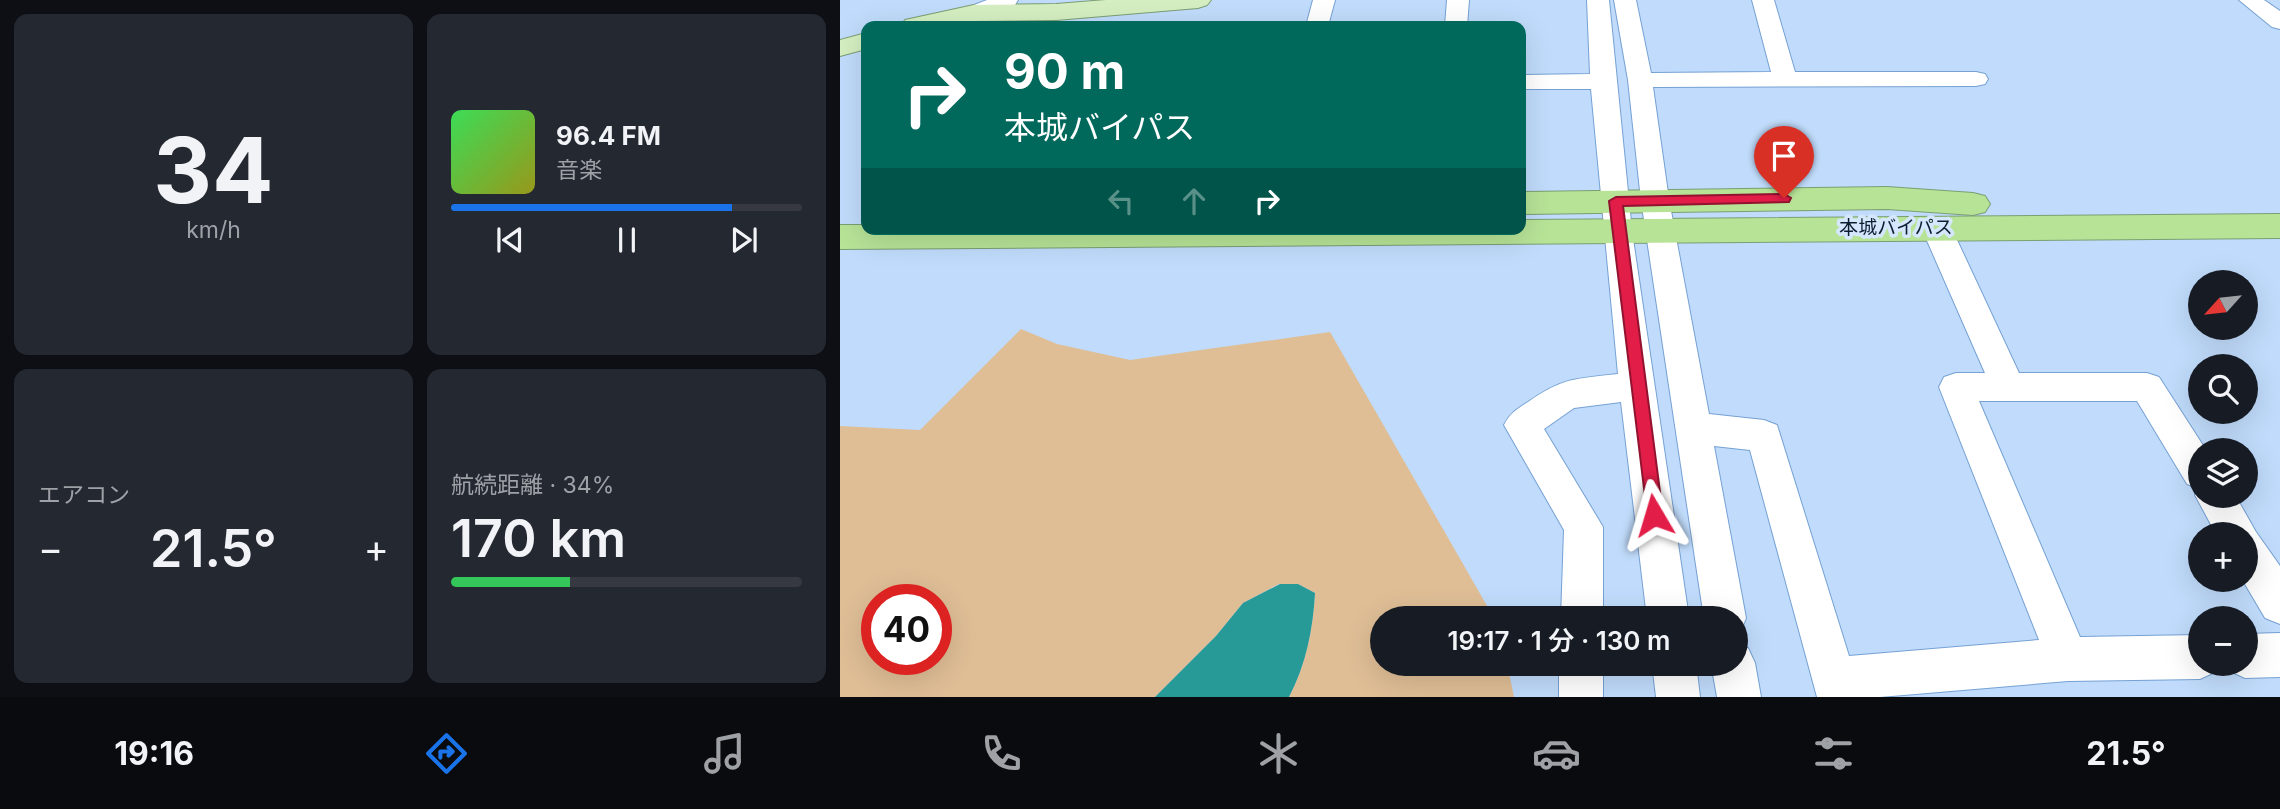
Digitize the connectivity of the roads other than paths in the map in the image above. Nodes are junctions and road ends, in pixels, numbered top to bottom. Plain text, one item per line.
1 (1007, 0) edge
2 (1198, 0) edge
3 (1324, 0) edge
4 (1458, 0) edge
5 (1598, 0) edge
6 (1626, 0) edge
7 (1763, 0) edge
8 (2250, 0) edge
9 (976, 7) edge
10 (930, 21) edge
11 (1318, 21) edge
12 (1456, 21) edge
13 (2280, 22) edge
14 (861, 42) edge
15 (840, 48) edge
16 (1976, 79) dead end
17 (1640, 80) junction
18 (1785, 80) junction
19 (1602, 81) junction
20 (1526, 82) edge
21 (1526, 203) edge
22 (2280, 204) edge
23 (861, 211) edge
24 (840, 212) edge
25 (1658, 214) junction
26 (1618, 216) junction
27 (1526, 218) edge
28 (2280, 226) edge
29 (1936, 227) junction
30 (914, 235) edge
31 (840, 237) edge
32 (1637, 386) junction
33 (2009, 387) junction
34 (1694, 428) junction
35 (2188, 453) edge
36 (2258, 568) edge
37 (2280, 603) edge
38 (1582, 606) edge
39 (1666, 606) edge
40 (1723, 606) edge
41 (2280, 655) edge
42 (2258, 656) edge
43 (2188, 657) edge
44 (2068, 659) junction
45 (1581, 676) edge
46 (1676, 676) edge
47 (1735, 676) edge
48 (1837, 688) edge
49 (1581, 697) edge
50 (1678, 697) edge
51 (1739, 697) edge

1 - 9 street
2 - 9 main road
3 - 11 street
4 - 12 street
5 - 19 street
6 - 17 street
7 - 18 street
8 - 13 street
9 - 10 main road
14 - 15 main road
16 - 18 street
17 - 18 street
17 - 25 street
19 - 20 street
19 - 26 street
21 - 26 highway, 本城バイパス
22 - 25 highway, 本城バイパス
23 - 24 highway
25 - 26 highway, 本城バイパス
25 - 29 highway, 本城バイパス
25 - 34 street
26 - 27 highway, 本城バイパス
26 - 32 street
28 - 29 highway, 本城バイパス
29 - 33 street
30 - 31 highway, 本城バイパス
32 - 38 street
32 - 39 street
33 - 35 street
33 - 44 street
34 - 40 street
34 - 48 street
36 - 37 street
41 - 42 street
43 - 44 street
44 - 48 street
45 - 49 street
46 - 50 street
47 - 51 street

